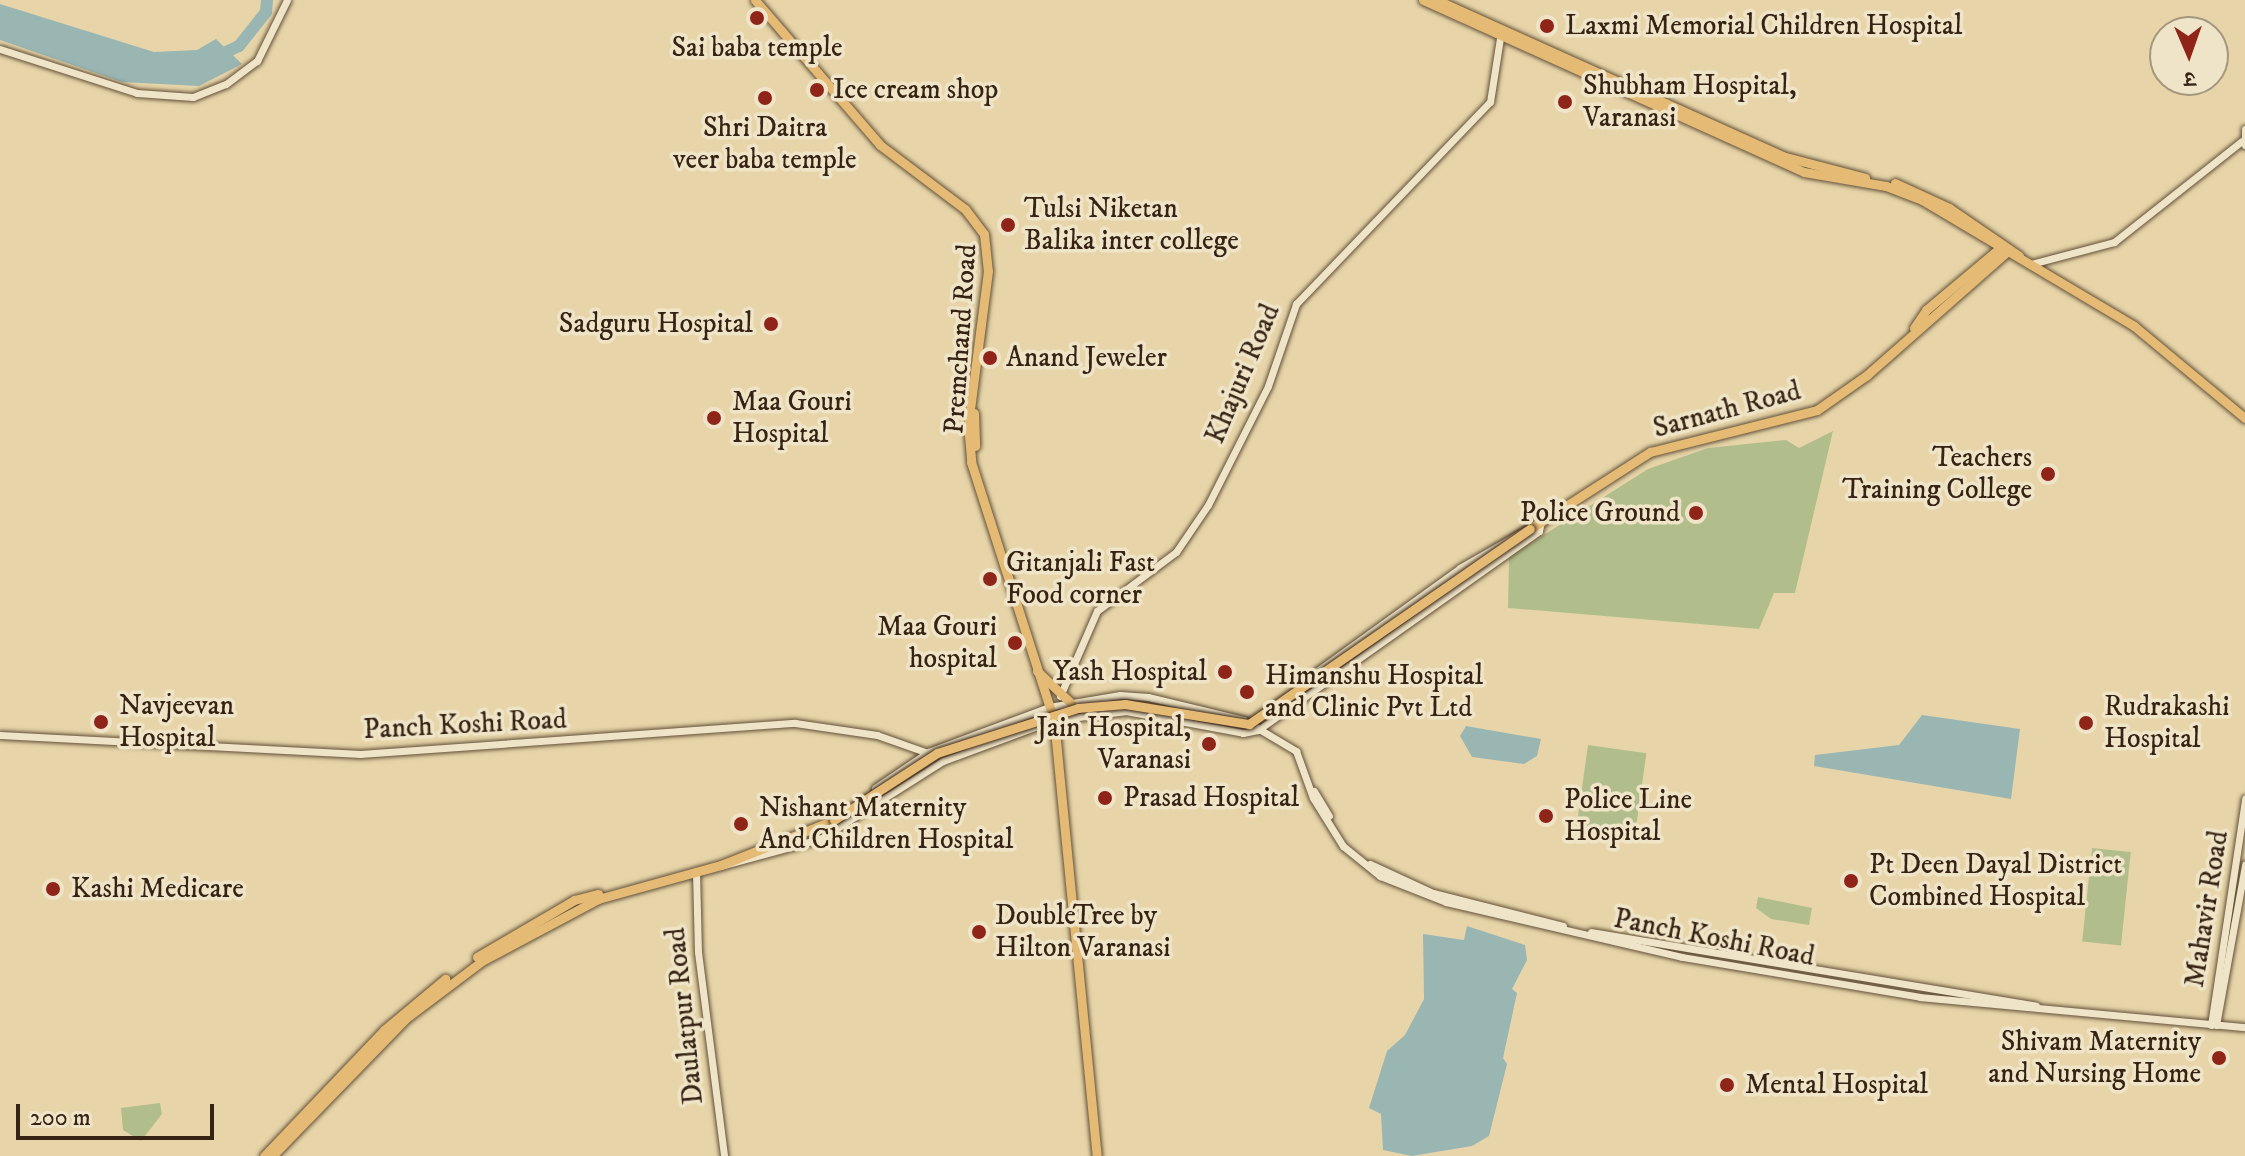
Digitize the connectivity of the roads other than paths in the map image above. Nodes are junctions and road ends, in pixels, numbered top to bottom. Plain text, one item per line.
1 (287, 0) edge
2 (755, 0) edge
3 (761, 0) edge
4 (1423, 0) edge
5 (1437, 0) edge
6 (1500, 38) junction
7 (0, 49) edge
8 (2245, 129) edge
9 (2243, 143) edge
10 (2005, 248) junction
11 (2026, 261) junction
12 (2245, 418) edge
13 (977, 489) junction
14 (1541, 521) junction
15 (1037, 671) junction
16 (1060, 696) junction
17 (1071, 703) junction
18 (1049, 707) junction
19 (1054, 720) junction
20 (1244, 720) junction
21 (1258, 730) junction
22 (0, 735) edge
23 (928, 752) junction
24 (943, 761) junction
25 (2245, 799) edge
26 (721, 865) junction
27 (2245, 865) edge
28 (696, 871) junction
29 (683, 874) junction
30 (2214, 1025) junction
31 (2245, 1027) edge
32 (264, 1156) edge
33 (272, 1156) edge
34 (724, 1156) edge
35 (1097, 1156) edge

1 - 7 street
2 - 13 highway, Premchand Road
3 - 13 highway, Premchand Road
4 - 6 highway
5 - 10 highway
6 - 10 highway
6 - 16 street, Khajuri Road
8 - 9 street
9 - 11 street
10 - 11 highway
10 - 14 highway, Sarnath Road
11 - 12 highway
13 - 15 highway, Premchand Road
14 - 20 street
14 - 21 street
14 - 26 highway, Sarnath Road, bridge
15 - 16 highway
15 - 18 highway, Premchand Road
16 - 17 highway
17 - 18 street, Panch Koshi Road
17 - 20 street, Panch Koshi Road
18 - 19 highway, Premchand Road
18 - 23 street, Panch Koshi Road
19 - 21 street, Panch Koshi Road
19 - 24 street, Panch Koshi Road
19 - 35 highway, Premchand Road
20 - 21 street, Panch Koshi Road
21 - 30 street, Panch Koshi Road
22 - 23 street, Panch Koshi Road
23 - 24 street, Panch Koshi Road
23 - 26 street
24 - 26 street
25 - 30 street, Mahavir Road
26 - 28 highway, Sarnath Road
27 - 30 street
28 - 29 highway, Sarnath Road
28 - 34 street, Daulatpur Road
29 - 32 highway
29 - 33 highway
30 - 31 street, Panch Koshi Road

